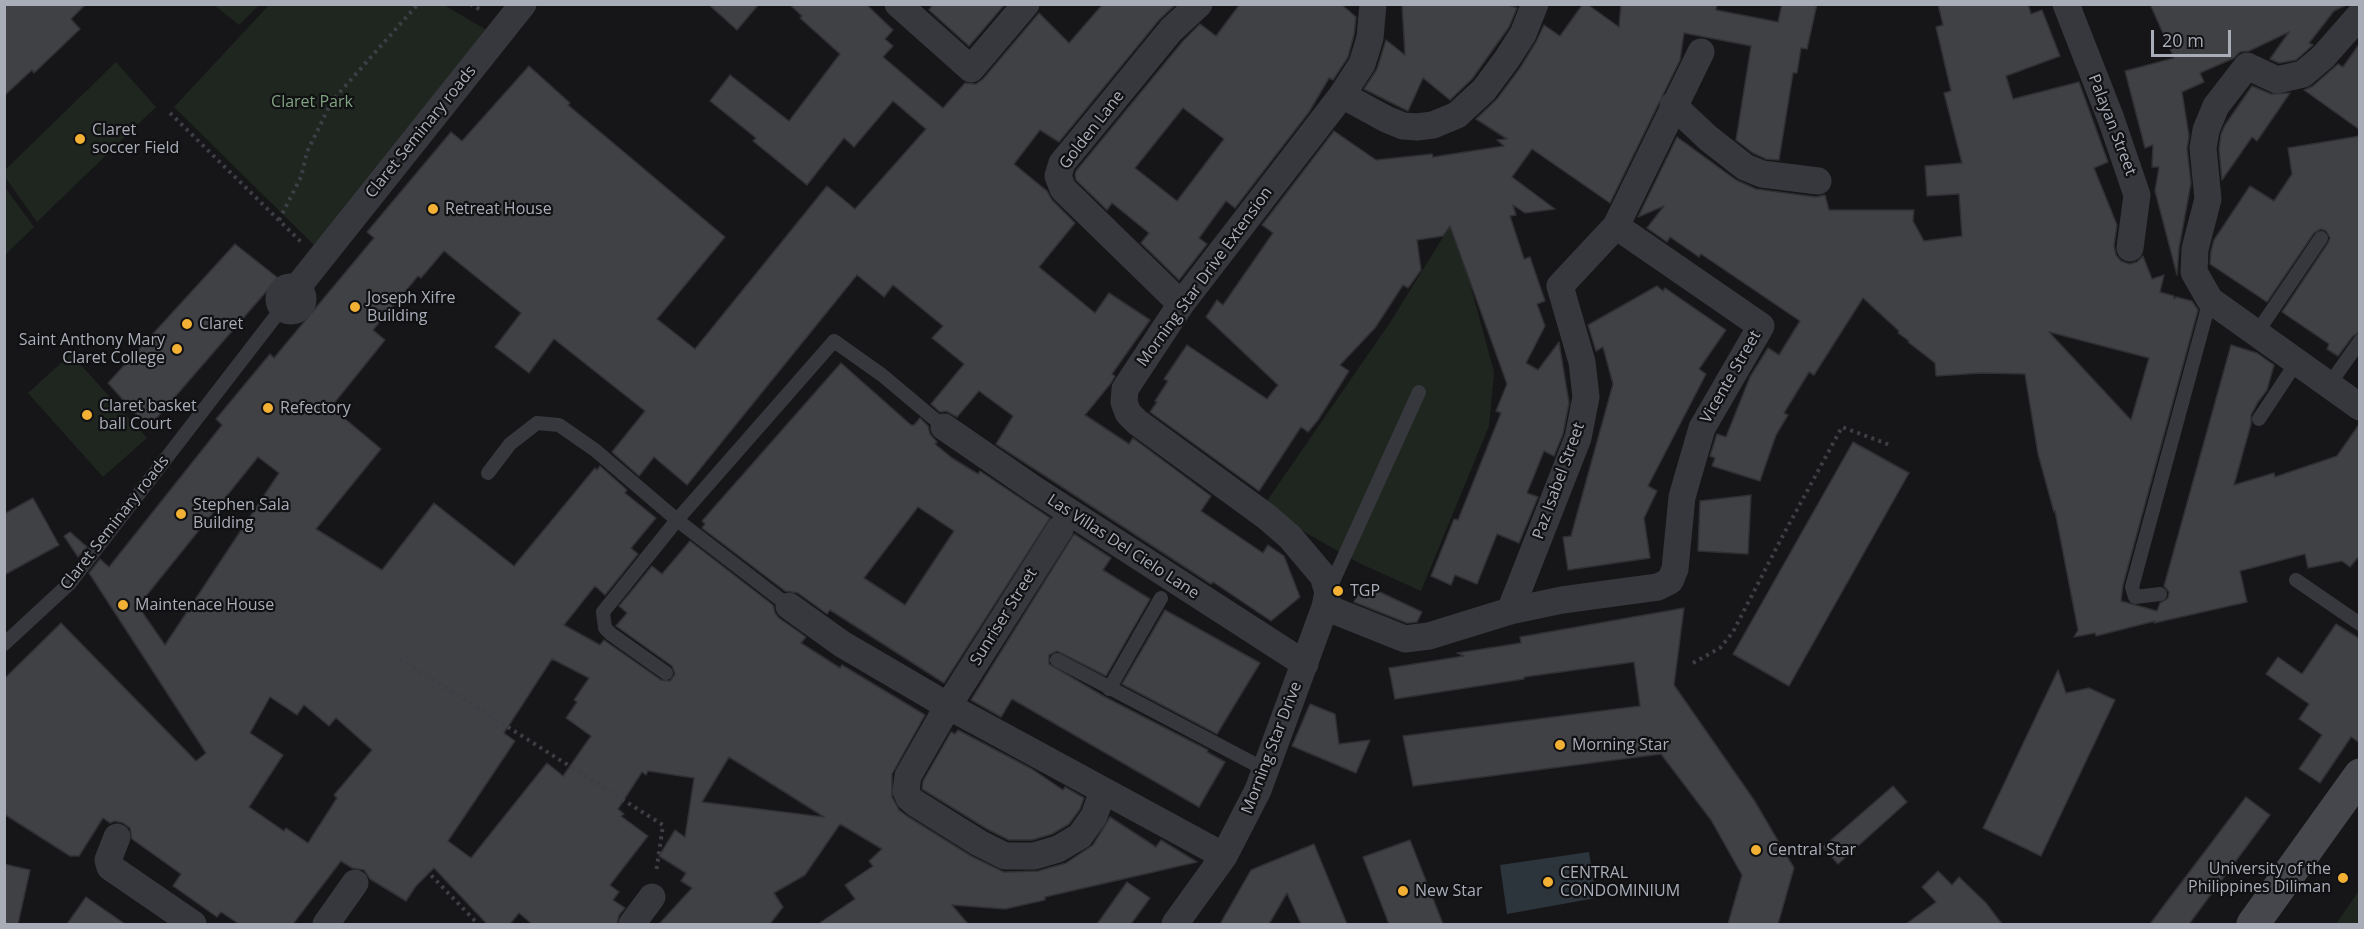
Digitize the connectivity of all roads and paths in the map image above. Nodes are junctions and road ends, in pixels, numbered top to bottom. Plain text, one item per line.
1 (418, 4) edge
2 (523, 4) edge
3 (898, 4) edge
4 (1026, 4) edge
5 (1199, 4) edge
6 (1373, 4) edge
7 (1535, 4) edge
8 (2066, 4) edge
9 (2360, 15) edge
10 (1701, 52) dead end
11 (1342, 95) junction
12 (1673, 105) junction
13 (170, 113) dead end
14 (1818, 181) dead end
15 (279, 220) junction
16 (1616, 226) junction
17 (2321, 238) dead end
18 (2130, 248) dead end
19 (319, 260) junction
20 (289, 298) joint
21 (2210, 300) junction
22 (1181, 304) junction
23 (2256, 334) junction
24 (2360, 341) edge
25 (2296, 363) junction
26 (2329, 385) junction
27 (1419, 392) dead end
28 (2360, 407) edge
29 (2259, 419) dead end
30 (944, 427) joint
31 (1890, 445) dead end
32 (488, 473) dead end
33 (677, 520) junction
34 (1060, 529) dead end
35 (2295, 580) dead end
36 (2160, 594) dead end
37 (1161, 598) dead end
38 (1326, 599) junction
39 (789, 606) joint
40 (1510, 611) junction
41 (2360, 624) edge
42 (4, 644) edge
43 (400, 659) dead end
44 (1057, 660) dead end
45 (1693, 663) dead end
46 (1305, 664) junction
47 (666, 673) dead end
48 (1109, 689) junction
49 (948, 706) junction
50 (1266, 770) junction
51 (2360, 775) edge
52 (1103, 791) junction
53 (117, 837) dead end
54 (1224, 856) junction
55 (426, 870) dead end
56 (355, 883) dead end
57 (652, 897) joint
58 (193, 924) edge
59 (326, 924) edge
60 (478, 924) edge
61 (632, 924) edge
62 (1175, 924) edge
63 (2253, 924) edge

1 - 15 path
2 - 19 street, Claret Seminary roads
3 - 4 street
5 - 22 street, Golden Lane
6 - 11 street, Morning Star Drive Extension
7 - 11 street
8 - 18 street, Palayan Street
9 - 21 street
10 - 12 street, Paz Isabel Street
11 - 22 street, Morning Star Drive Extension
12 - 14 street
12 - 16 street, Paz Isabel Street
13 - 15 path
15 - 19 path
16 - 40 street, Paz Isabel Street
16 - 40 street, Vicente Street
17 - 23 lane
19 - 20 street, Claret Seminary roads
20 - 42 lane, Claret Seminary roads
21 - 23 street
21 - 36 lane
22 - 38 street, Morning Star Drive Extension
23 - 25 street
24 - 26 lane
25 - 26 street
25 - 29 lane
26 - 28 street
27 - 38 lane
30 - 33 lane
30 - 46 street, Las Villas Del Cielo Lane
31 - 45 path
32 - 33 lane
33 - 39 lane
33 - 47 lane
34 - 49 street, Sunriser Street
35 - 41 lane
37 - 48 lane
38 - 40 street
38 - 46 street, Morning Star Drive
39 - 49 street
43 - 57 path
44 - 48 lane
46 - 50 street, Morning Star Drive
48 - 50 lane
49 - 52 street
49 - 52 street, Sunriser Street
50 - 54 street, Morning Star Drive
51 - 63 main road
52 - 54 street
53 - 58 street
54 - 62 street, Morning Star Drive
55 - 60 path
56 - 59 street
57 - 61 street

